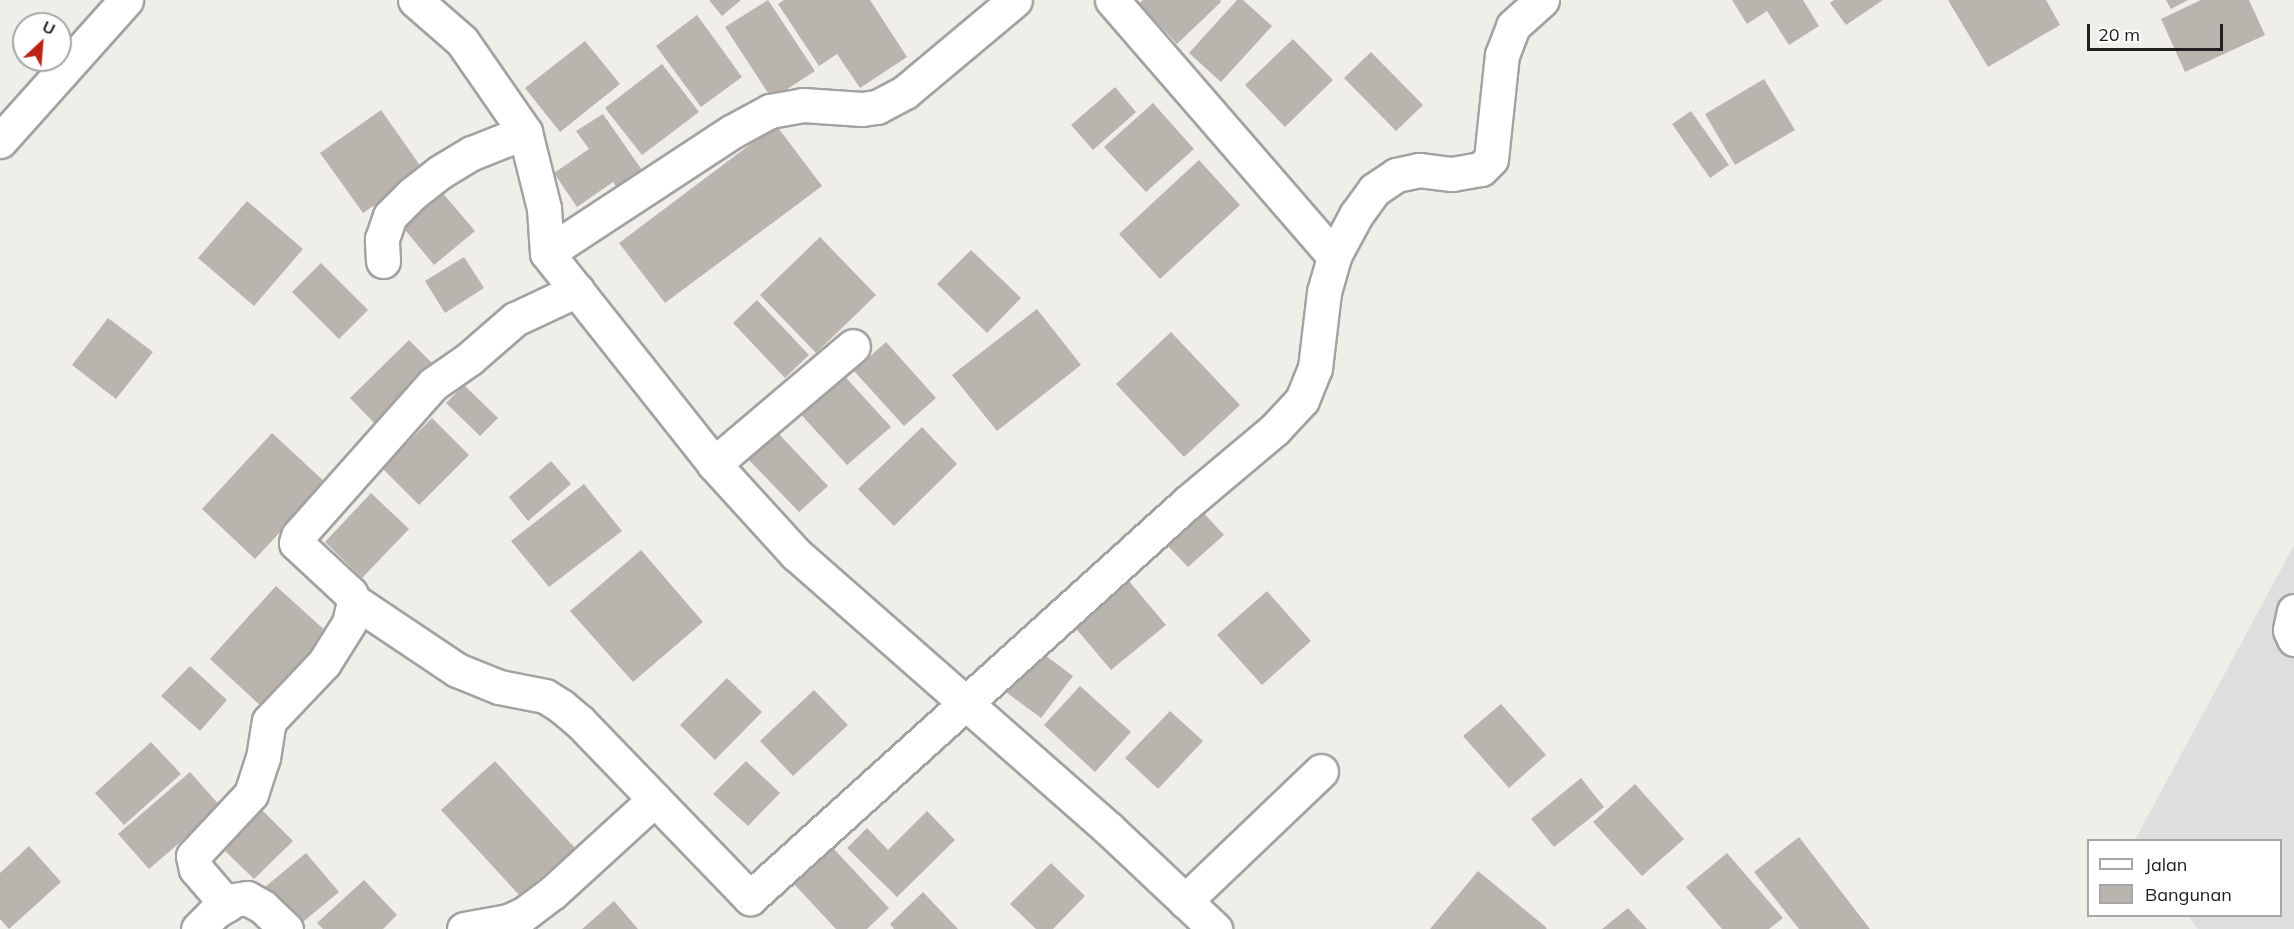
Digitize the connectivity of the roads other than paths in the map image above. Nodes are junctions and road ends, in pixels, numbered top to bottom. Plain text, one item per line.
1 (126, 0) edge
2 (415, 0) edge
3 (1015, 0) edge
4 (1113, 0) edge
5 (1542, 0) edge
6 (525, 132) junction
7 (0, 141) edge
8 (547, 253) junction
9 (1334, 256) junction
10 (383, 261) dead end
11 (577, 290) junction
12 (853, 346) dead end
13 (714, 464) junction
14 (354, 601) junction
15 (2294, 611) edge
16 (2294, 639) edge
17 (965, 705) junction
18 (1321, 771) dead end
19 (655, 799) junction
20 (1185, 901) junction
21 (226, 905) junction
22 (198, 929) edge
23 (286, 929) edge
24 (464, 929) edge
25 (1215, 929) edge

1 - 7 street
2 - 6 street
3 - 8 street
4 - 9 street
5 - 9 street
6 - 8 street
6 - 10 street
8 - 11 street
9 - 17 street
11 - 13 street
11 - 14 street
12 - 13 street
13 - 17 street
14 - 19 street
14 - 21 street
15 - 16 street
17 - 19 street
17 - 20 street
18 - 20 street
19 - 24 street
20 - 25 street
21 - 22 street
21 - 23 street

